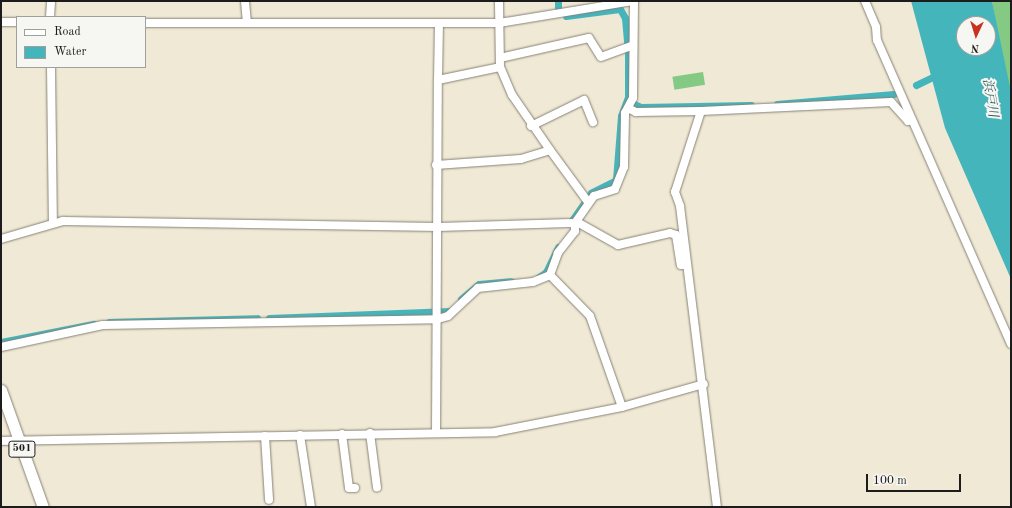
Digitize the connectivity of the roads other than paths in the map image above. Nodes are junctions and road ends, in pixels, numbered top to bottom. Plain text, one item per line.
1 (51, 1) edge
2 (245, 1) edge
3 (498, 1) edge
4 (634, 1) edge
5 (865, 1) edge
6 (50, 16) edge
7 (1, 22) edge
8 (16, 22) edge
9 (146, 23) edge
10 (247, 23) junction
11 (499, 23) junction
12 (439, 24) junction
13 (628, 46) junction
14 (500, 63) junction
15 (51, 68) edge
16 (438, 80) junction
17 (630, 105) junction
18 (701, 112) junction
19 (590, 120) dead end
20 (912, 120) junction
21 (531, 126) junction
22 (550, 150) junction
23 (436, 165) junction
24 (586, 200) junction
25 (54, 222) junction
26 (576, 222) junction
27 (438, 227) junction
28 (1, 239) edge
29 (686, 265) junction
30 (550, 275) junction
31 (438, 315) junction
32 (1011, 344) edge
33 (1, 347) edge
34 (704, 384) junction
35 (1, 390) edge
36 (622, 406) junction
37 (370, 433) junction
38 (342, 434) junction
39 (436, 434) junction
40 (265, 436) junction
41 (300, 436) junction
42 (1, 441) edge
43 (19, 442) junction
44 (355, 488) dead end
45 (377, 488) dead end
46 (269, 500) dead end
47 (43, 507) edge
48 (311, 507) edge
49 (717, 507) edge

1 - 6 street
2 - 10 street
3 - 11 street
4 - 11 street
4 - 13 street
5 - 20 street
7 - 8 street
9 - 10 street
10 - 12 street
11 - 12 street
11 - 14 street
12 - 16 street
13 - 14 street
13 - 17 street
14 - 16 street
14 - 21 street
15 - 25 street
16 - 23 street
17 - 18 street
17 - 24 street
18 - 20 street
18 - 29 street
19 - 21 street
20 - 32 street
21 - 22 street
22 - 23 street
22 - 24 street
23 - 27 street
24 - 26 street
25 - 27 street
25 - 28 street
26 - 27 street
26 - 29 street
26 - 30 street
27 - 31 street
29 - 34 street
30 - 31 street
30 - 36 street
31 - 33 street
31 - 39 street
34 - 36 street
34 - 49 street
35 - 43 highway, 501
36 - 39 street
37 - 38 street
37 - 39 street
37 - 45 street
38 - 41 street
38 - 44 street
40 - 41 street
40 - 43 street
40 - 46 street
41 - 48 street
42 - 43 street
43 - 47 highway, 501

